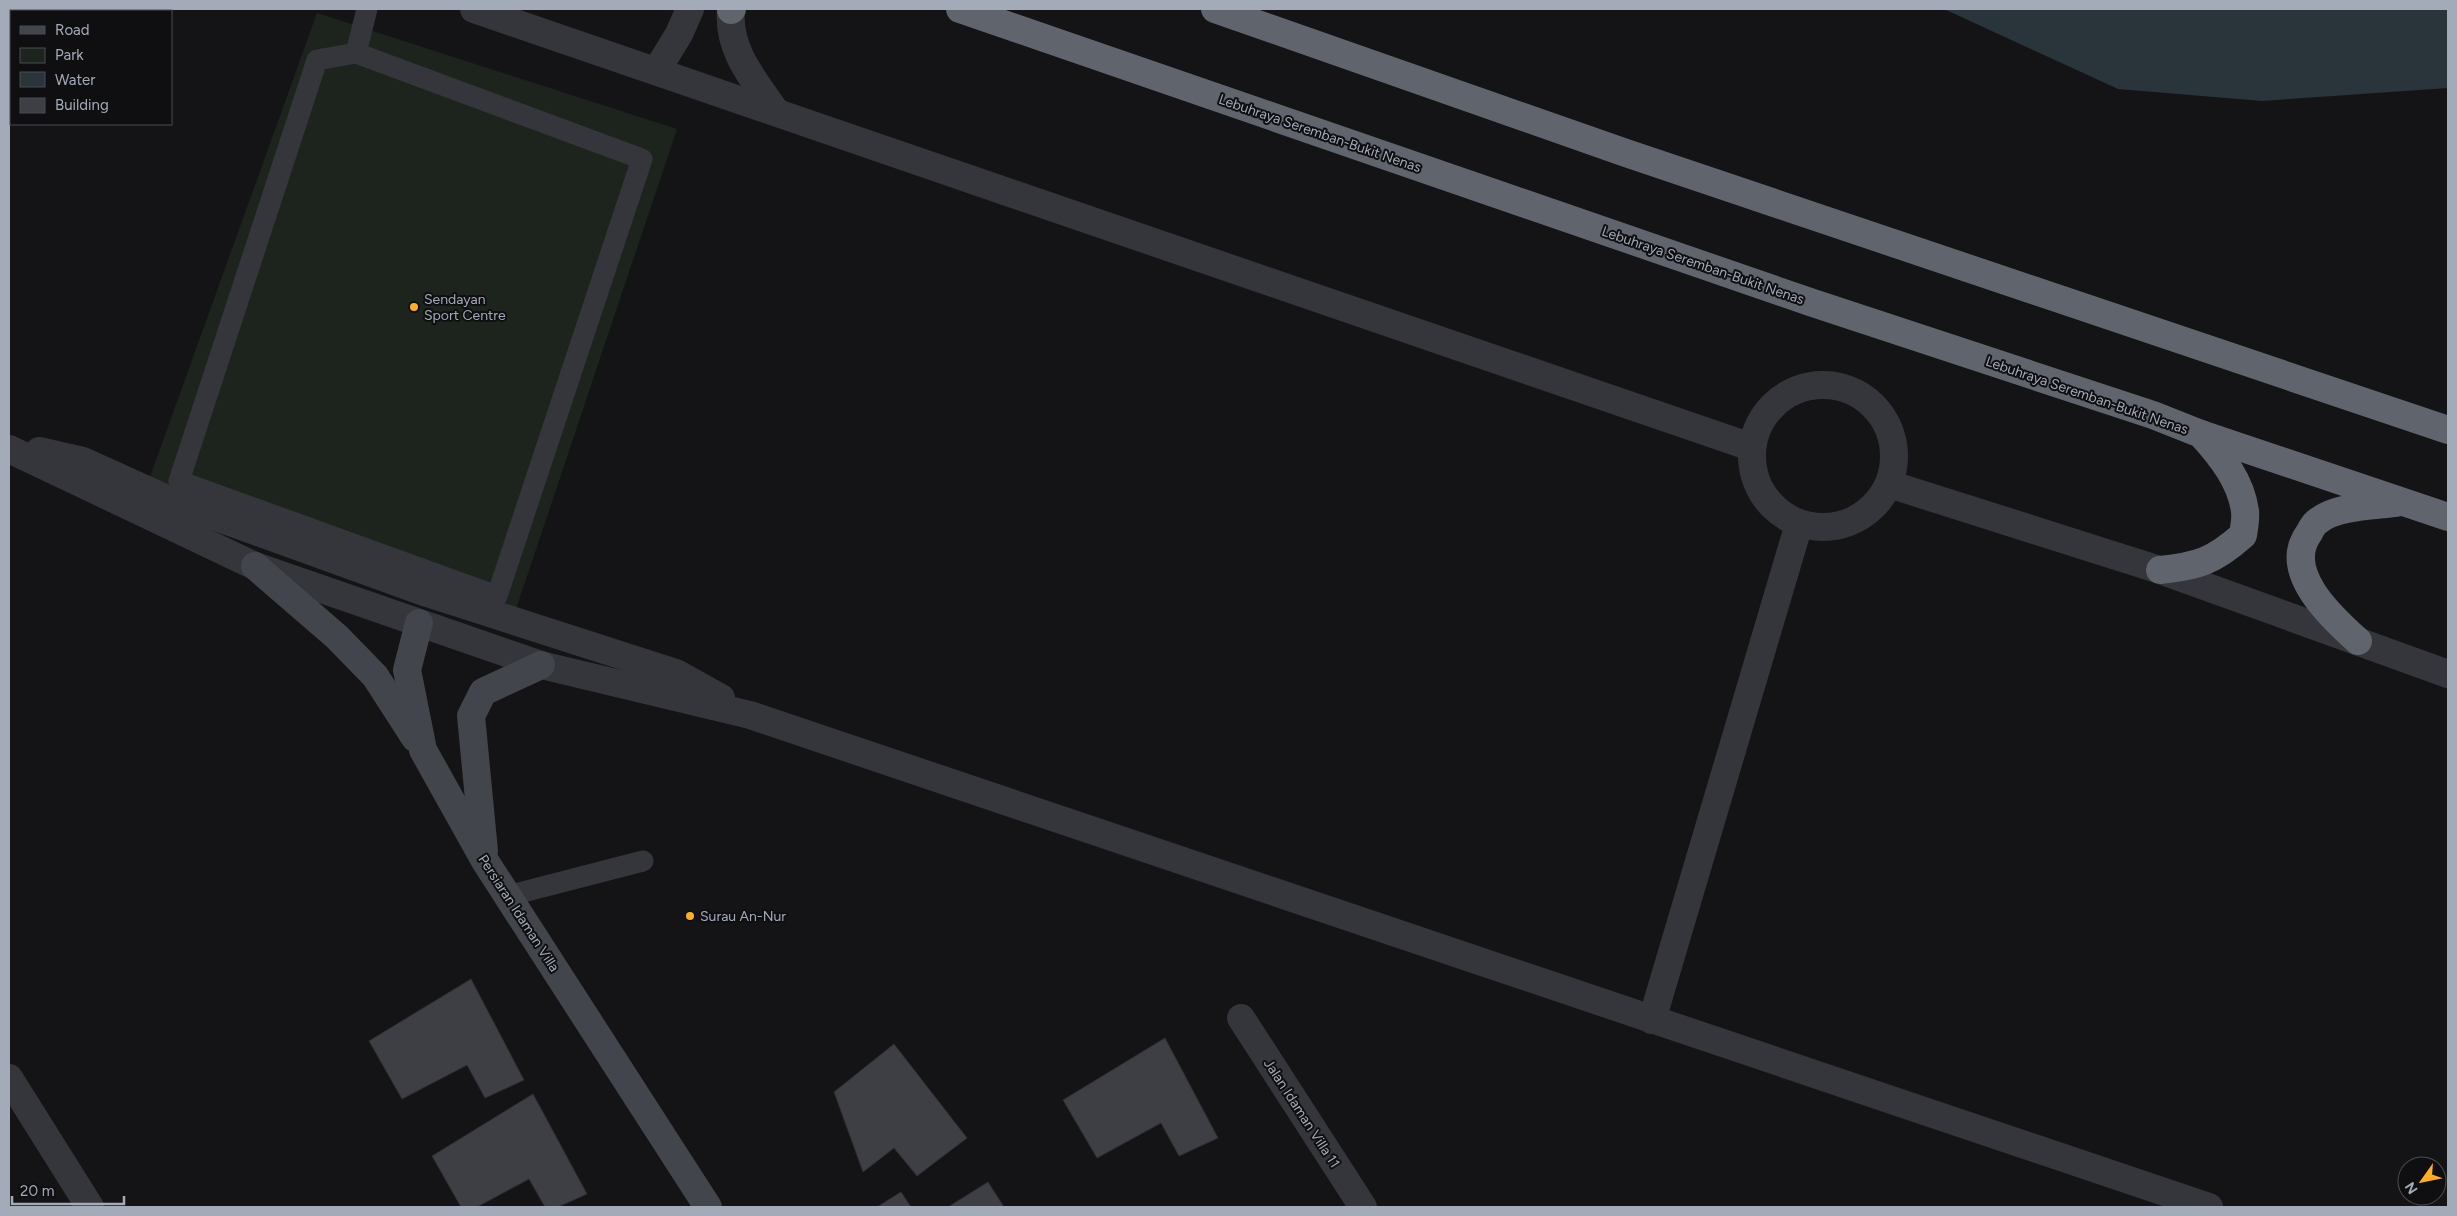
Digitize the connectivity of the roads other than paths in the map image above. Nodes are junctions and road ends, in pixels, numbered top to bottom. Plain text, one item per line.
1 (367, 9) edge
2 (474, 9) edge
3 (690, 9) edge
4 (731, 9) edge
5 (960, 9) edge
6 (1215, 9) edge
7 (356, 53) junction
8 (657, 70) junction
9 (776, 112) junction
10 (2448, 430) edge
11 (2201, 434) junction
12 (9, 445) edge
13 (1752, 447) junction
14 (9, 449) edge
15 (1889, 484) junction
16 (174, 490) junction
17 (2402, 502) junction
18 (2448, 517) edge
19 (1799, 524) junction
20 (256, 566) junction
21 (2160, 570) junction
22 (427, 593) junction
23 (459, 593) junction
24 (419, 623) junction
25 (2358, 641) junction
26 (541, 665) junction
27 (2448, 674) edge
28 (750, 715) junction
29 (423, 750) junction
30 (484, 861) junction
31 (643, 861) dead end
32 (507, 896) junction
33 (1241, 1018) dead end
34 (1652, 1020) junction
35 (9, 1078) edge
36 (90, 1207) edge
37 (708, 1207) edge
38 (1363, 1207) edge
39 (2209, 1207) edge

1 - 7 lane
2 - 8 street
3 - 8 street
4 - 9 street
5 - 11 highway, Lebuhraya Seremban-Bukit Nenas
6 - 10 highway
7 - 16 lane
7 - 23 lane
8 - 9 street
9 - 13 street
11 - 17 highway, Lebuhraya Seremban-Bukit Nenas
11 - 21 highway
12 - 16 street
13 - 15 street
13 - 19 street
14 - 20 street
15 - 19 street
15 - 21 street
16 - 22 street
16 - 23 lane
17 - 18 highway, Lebuhraya Seremban-Bukit Nenas
17 - 25 highway
19 - 34 street
20 - 24 street
20 - 29 street
21 - 25 street
22 - 23 street
22 - 24 street, Persiaran Idaman Villa
23 - 28 street
24 - 26 street
24 - 29 street, Persiaran Idaman Villa
25 - 27 street
26 - 28 street
26 - 30 street
28 - 34 street
29 - 30 street, Persiaran Idaman Villa
30 - 32 street, Persiaran Idaman Villa
31 - 32 lane
32 - 37 street, Persiaran Idaman Villa
33 - 38 street, Jalan Idaman Villa 11
34 - 39 street
35 - 36 street

